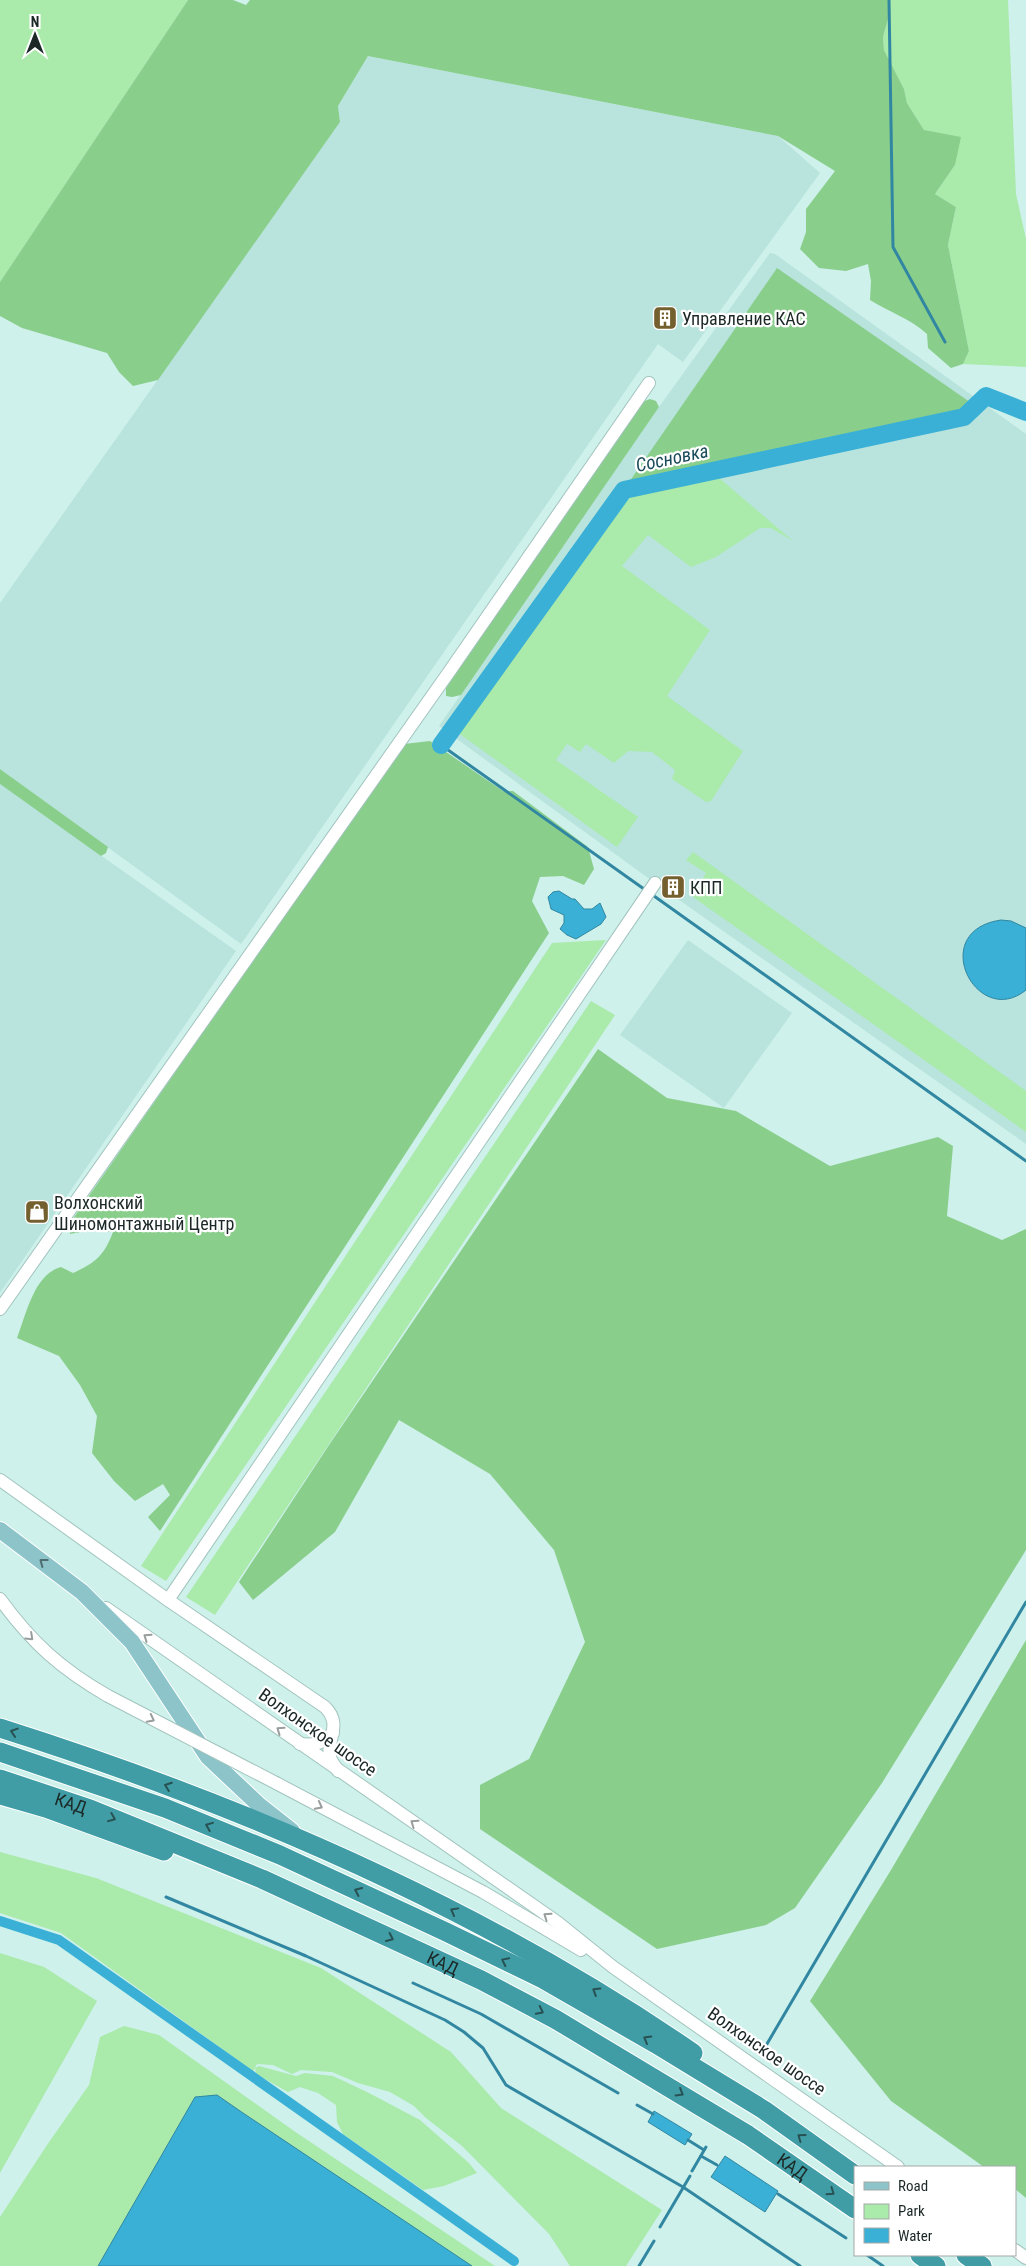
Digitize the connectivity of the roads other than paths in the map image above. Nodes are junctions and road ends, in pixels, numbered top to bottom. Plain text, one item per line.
1 (649, 383) dead end
2 (656, 883) dead end
3 (0, 1309) edge
4 (0, 1480) edge
5 (0, 1530) edge
6 (82, 1592) junction
7 (0, 1599) edge
8 (168, 1600) junction
9 (0, 1728) edge
10 (333, 1733) junction
11 (300, 1744) junction
12 (0, 1752) edge
13 (338, 1771) junction
14 (0, 1779) edge
15 (0, 1795) edge
16 (310, 1843) junction
17 (298, 1896) junction
18 (613, 1967) junction
19 (764, 2110) junction
20 (897, 2166) edge
21 (854, 2175) edge
22 (854, 2208) edge
23 (921, 2256) edge
24 (967, 2256) edge
25 (936, 2266) edge
26 (982, 2266) edge

1 - 3 street
2 - 8 street
4 - 8 street
6 -> 5 main road, Волхонское шоссе
11 -> 6 street, Волхонское шоссе
6 - 16 main road
7 -> 18 street, Волхонское шоссе, bridge
8 - 10 street
16 -> 9 highway
10 - 11 street
10 - 13 street
11 - 13 street, Волхонское шоссе
19 -> 12 highway, КАД
18 -> 13 street, Волхонское шоссе
14 -> 17 highway, КАД
15 - 17 highway
19 -> 16 highway
17 -> 22 highway, КАД
18 - 20 street, Волхонское шоссе
21 -> 19 highway, КАД
23 - 25 highway
24 - 26 highway

